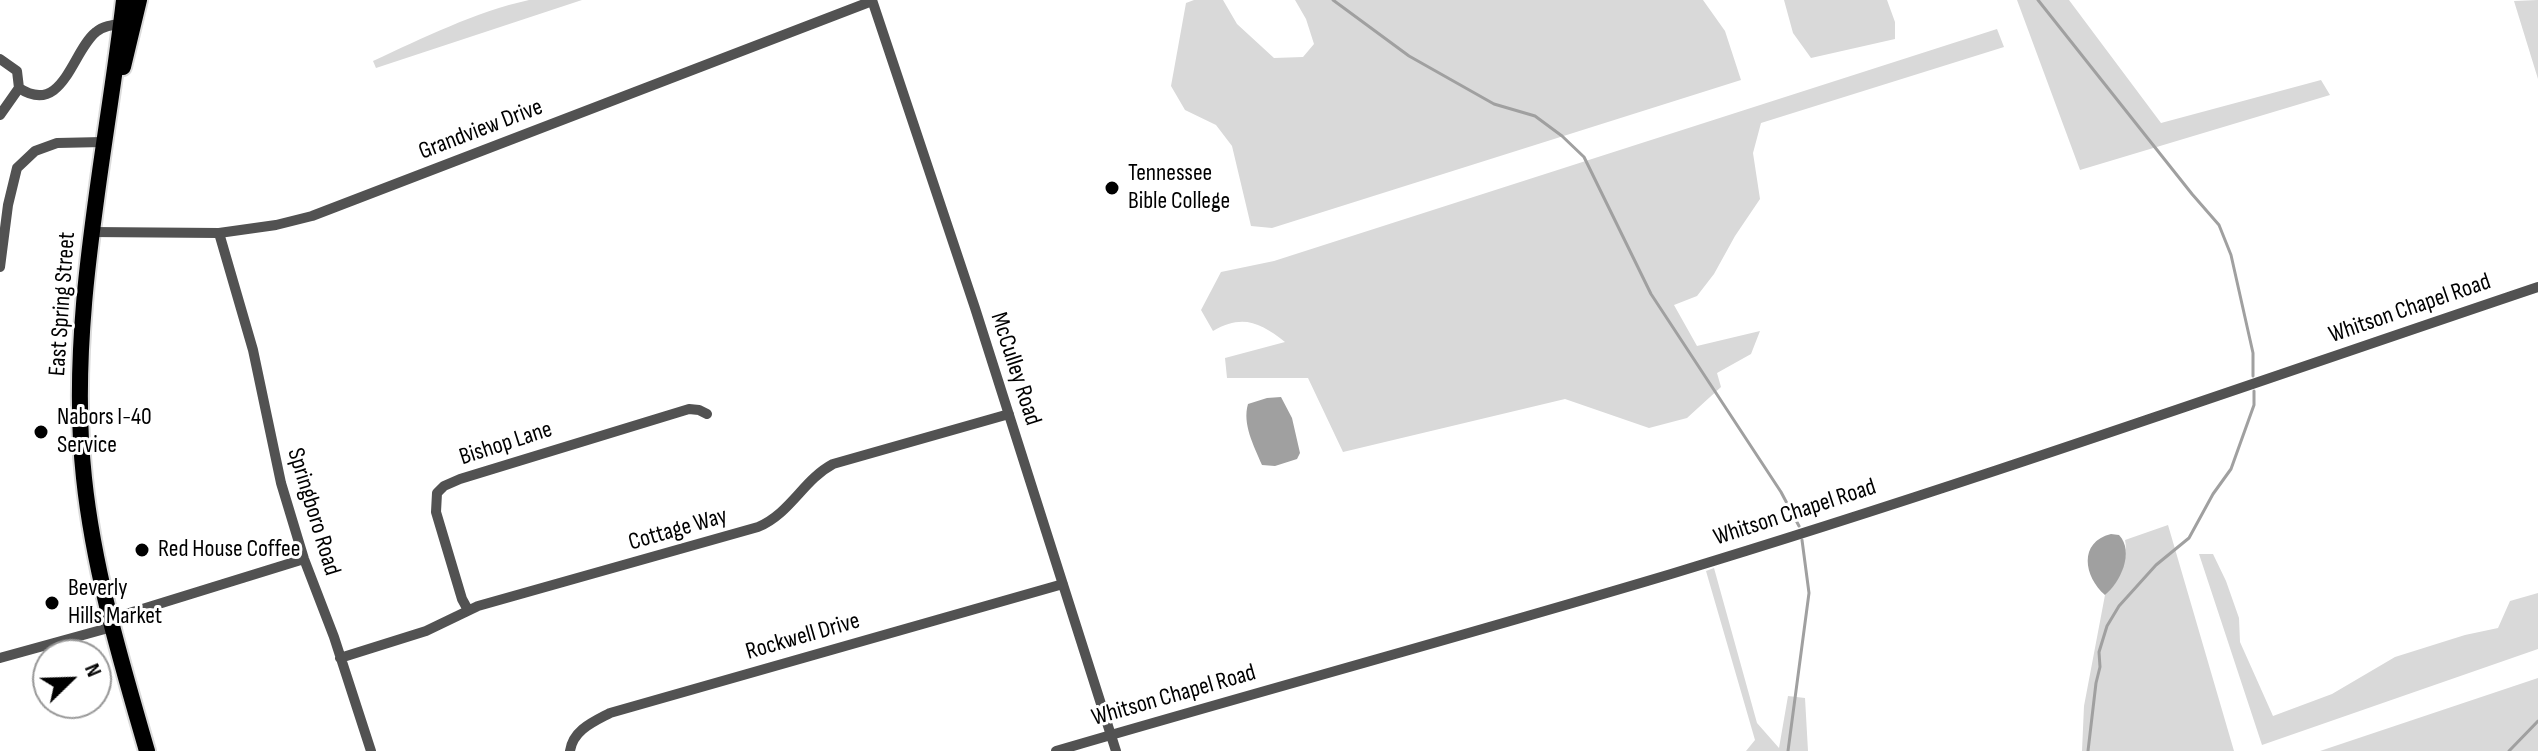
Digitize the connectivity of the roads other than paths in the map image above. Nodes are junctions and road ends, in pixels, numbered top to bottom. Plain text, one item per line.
1 (124, 0) edge
2 (139, 0) edge
3 (872, 0) edge
4 (121, 24) junction
5 (0, 59) edge
6 (19, 88) junction
7 (0, 115) edge
8 (103, 142) junction
9 (91, 232) junction
10 (219, 233) junction
11 (0, 267) edge
12 (2538, 287) edge
13 (707, 414) dead end
14 (1009, 414) junction
15 (304, 559) junction
16 (1063, 584) junction
17 (468, 610) junction
18 (111, 623) junction
19 (0, 658) edge
20 (340, 658) junction
21 (1111, 735) junction
22 (147, 751) edge
23 (371, 751) edge
24 (570, 751) edge
25 (1056, 751) edge
26 (1116, 751) edge

1 - 4 main road, East Spring Street
2 - 8 main road, East Spring Street
3 - 10 street, Grandview Drive
3 - 14 street, McCulley Road
4 - 6 street
4 - 8 main road, East Spring Street
5 - 6 street
6 - 7 street
8 - 9 main road, East Spring Street
8 - 11 street
9 - 10 street, Grandview Drive
9 - 18 main road, East Spring Street
10 - 15 street, Springboro Road
12 - 21 street, Whitson Chapel Road
13 - 17 street, Bishop Lane
14 - 16 street, McCulley Road
14 - 17 street, Cottage Way
15 - 18 street
15 - 20 street, Springboro Road
16 - 21 street, McCulley Road
16 - 24 street, Rockwell Drive
17 - 20 street, Cottage Way
18 - 19 street
18 - 22 main road, East Spring Street
20 - 23 street, Springboro Road
21 - 25 street, Whitson Chapel Road
21 - 26 street, McCulley Road

